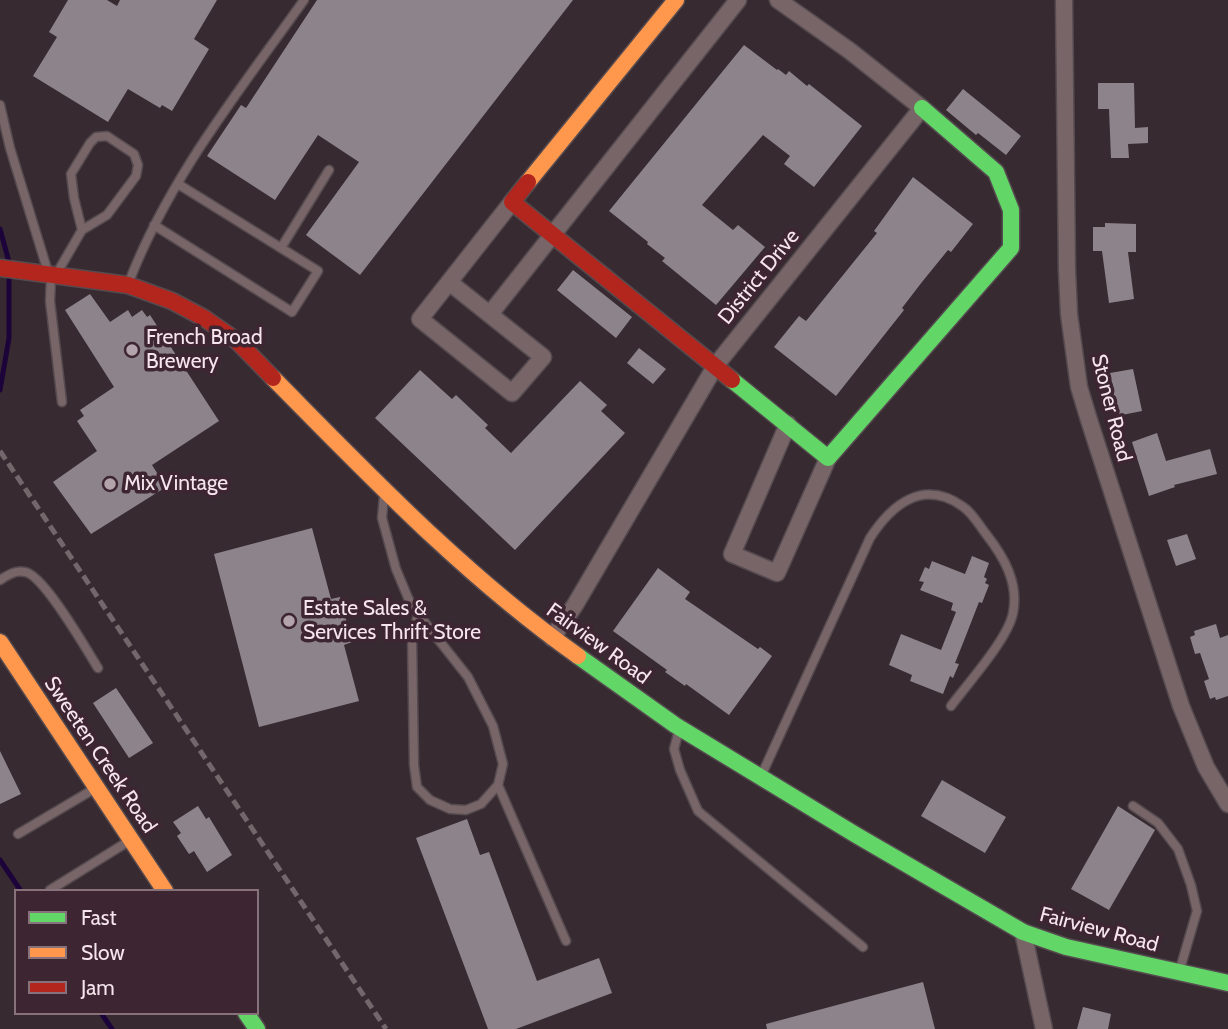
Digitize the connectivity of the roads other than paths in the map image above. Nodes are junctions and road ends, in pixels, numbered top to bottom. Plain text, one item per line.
1 (304, 0) edge
2 (676, 0) edge
3 (738, 0) edge
4 (778, 0) edge
5 (1064, 0) edge
6 (0, 105) edge
7 (922, 108) junction
8 (329, 170) dead end
9 (178, 184) junction
10 (512, 202) junction
11 (154, 225) junction
12 (82, 230) junction
13 (552, 233) junction
14 (281, 248) junction
15 (0, 268) edge
16 (52, 275) junction
17 (449, 282) junction
18 (128, 285) junction
19 (490, 314) junction
20 (716, 365) junction
21 (62, 402) dead end
22 (788, 424) junction
23 (828, 458) junction
24 (385, 490) junction
25 (0, 580) edge
26 (418, 615) junction
27 (552, 638) junction
28 (0, 642) edge
29 (98, 668) dead end
30 (951, 706) dead end
31 (680, 727) junction
32 (761, 777) junction
33 (498, 785) junction
34 (96, 787) junction
35 (1228, 804) edge
36 (1133, 806) dead end
37 (18, 834) dead end
38 (131, 839) junction
39 (52, 889) edge
40 (164, 889) edge
41 (1023, 932) junction
42 (566, 941) dead end
43 (863, 947) dead end
44 (1180, 972) junction
45 (1228, 983) edge
46 (1044, 1029) edge

1 - 9 lane
2 - 10 main road
3 - 13 street
4 - 7 street
5 - 35 street, Stoner Road
6 - 16 lane
7 - 20 street, District Drive
7 - 23 main road
8 - 14 lane
9 - 11 lane
9 - 14 lane
10 - 13 main road
10 - 17 street
11 - 14 lane
11 - 18 lane
12 - 12 lane
12 - 16 lane
13 - 19 street
13 - 20 main road
15 - 16 main road, Fairview Road
16 - 18 main road, Fairview Road
16 - 21 lane
17 - 19 street
17 - 19 street
18 - 24 main road, Fairview Road
20 - 22 main road
20 - 27 street, District Drive
22 - 23 main road
22 - 23 street
24 - 26 lane
24 - 27 main road, Fairview Road
25 - 29 lane
26 - 33 lane
26 - 33 lane
27 - 31 main road, Fairview Road
28 - 34 main road, Sweeten Creek Road
30 - 32 lane
31 - 32 main road, Fairview Road
31 - 43 lane
32 - 41 main road, Fairview Road
33 - 42 lane
34 - 37 lane
34 - 38 main road, Sweeten Creek Road
36 - 44 lane
38 - 39 lane
38 - 40 main road, Sweeten Creek Road
41 - 44 main road, Fairview Road
41 - 46 street
44 - 45 main road, Fairview Road

